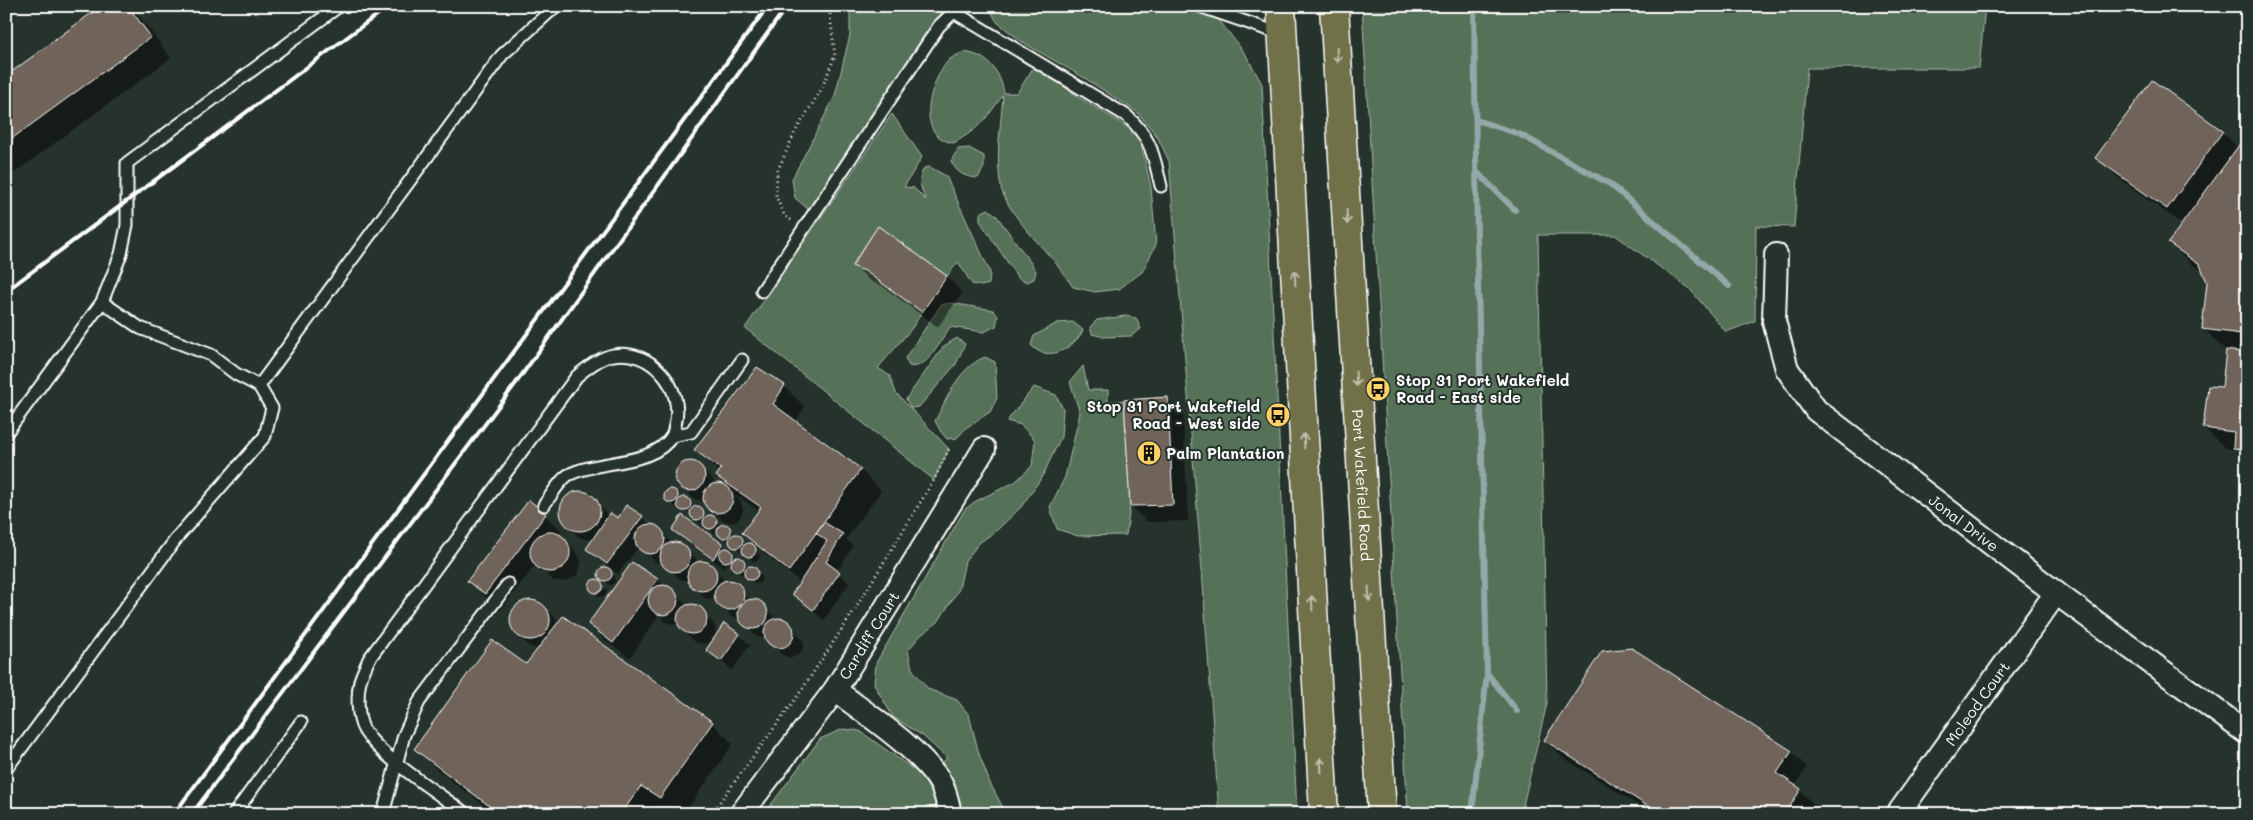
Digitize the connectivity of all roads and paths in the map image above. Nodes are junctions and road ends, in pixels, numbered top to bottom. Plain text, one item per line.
1 (339, 6) edge
2 (556, 6) edge
3 (829, 6) edge
4 (1199, 6) edge
5 (1281, 6) edge
6 (1334, 6) edge
7 (957, 9) edge
8 (1283, 35) junction
9 (1161, 186) dead end
10 (804, 229) junction
11 (1776, 256) dead end
12 (762, 291) dead end
13 (102, 302) junction
14 (742, 360) dead end
15 (259, 386) junction
16 (6, 433) edge
17 (672, 436) junction
18 (949, 449) dead end
19 (984, 449) dead end
20 (544, 505) dead end
21 (508, 584) dead end
22 (2056, 593) junction
23 (835, 690) junction
24 (301, 722) dead end
25 (2247, 733) edge
26 (397, 763) junction
27 (6, 769) edge
28 (234, 814) edge
29 (383, 814) edge
30 (466, 814) edge
31 (711, 814) edge
32 (741, 814) edge
33 (950, 814) edge
34 (1324, 814) edge
35 (1382, 814) edge
36 (1898, 814) edge

1 - 13 lane
2 - 15 lane
3 - 10 path
4 - 8 lane
5 - 8 highway
6 -> 35 highway, Port Wakefield Road
7 - 9 lane
7 - 10 lane
34 -> 8 highway
10 - 12 lane
11 - 22 street, Jonal Drive
13 - 15 lane
13 - 16 lane
14 - 17 lane
15 - 27 lane
17 - 20 lane
17 - 26 lane
18 - 31 path
19 - 23 street, Cardiff Court
21 - 26 lane
22 - 25 street, Jonal Drive
22 - 36 street, Mcleod Court
23 - 32 street, Cardiff Court
23 - 33 street
24 - 28 lane
26 - 29 lane
26 - 30 lane

